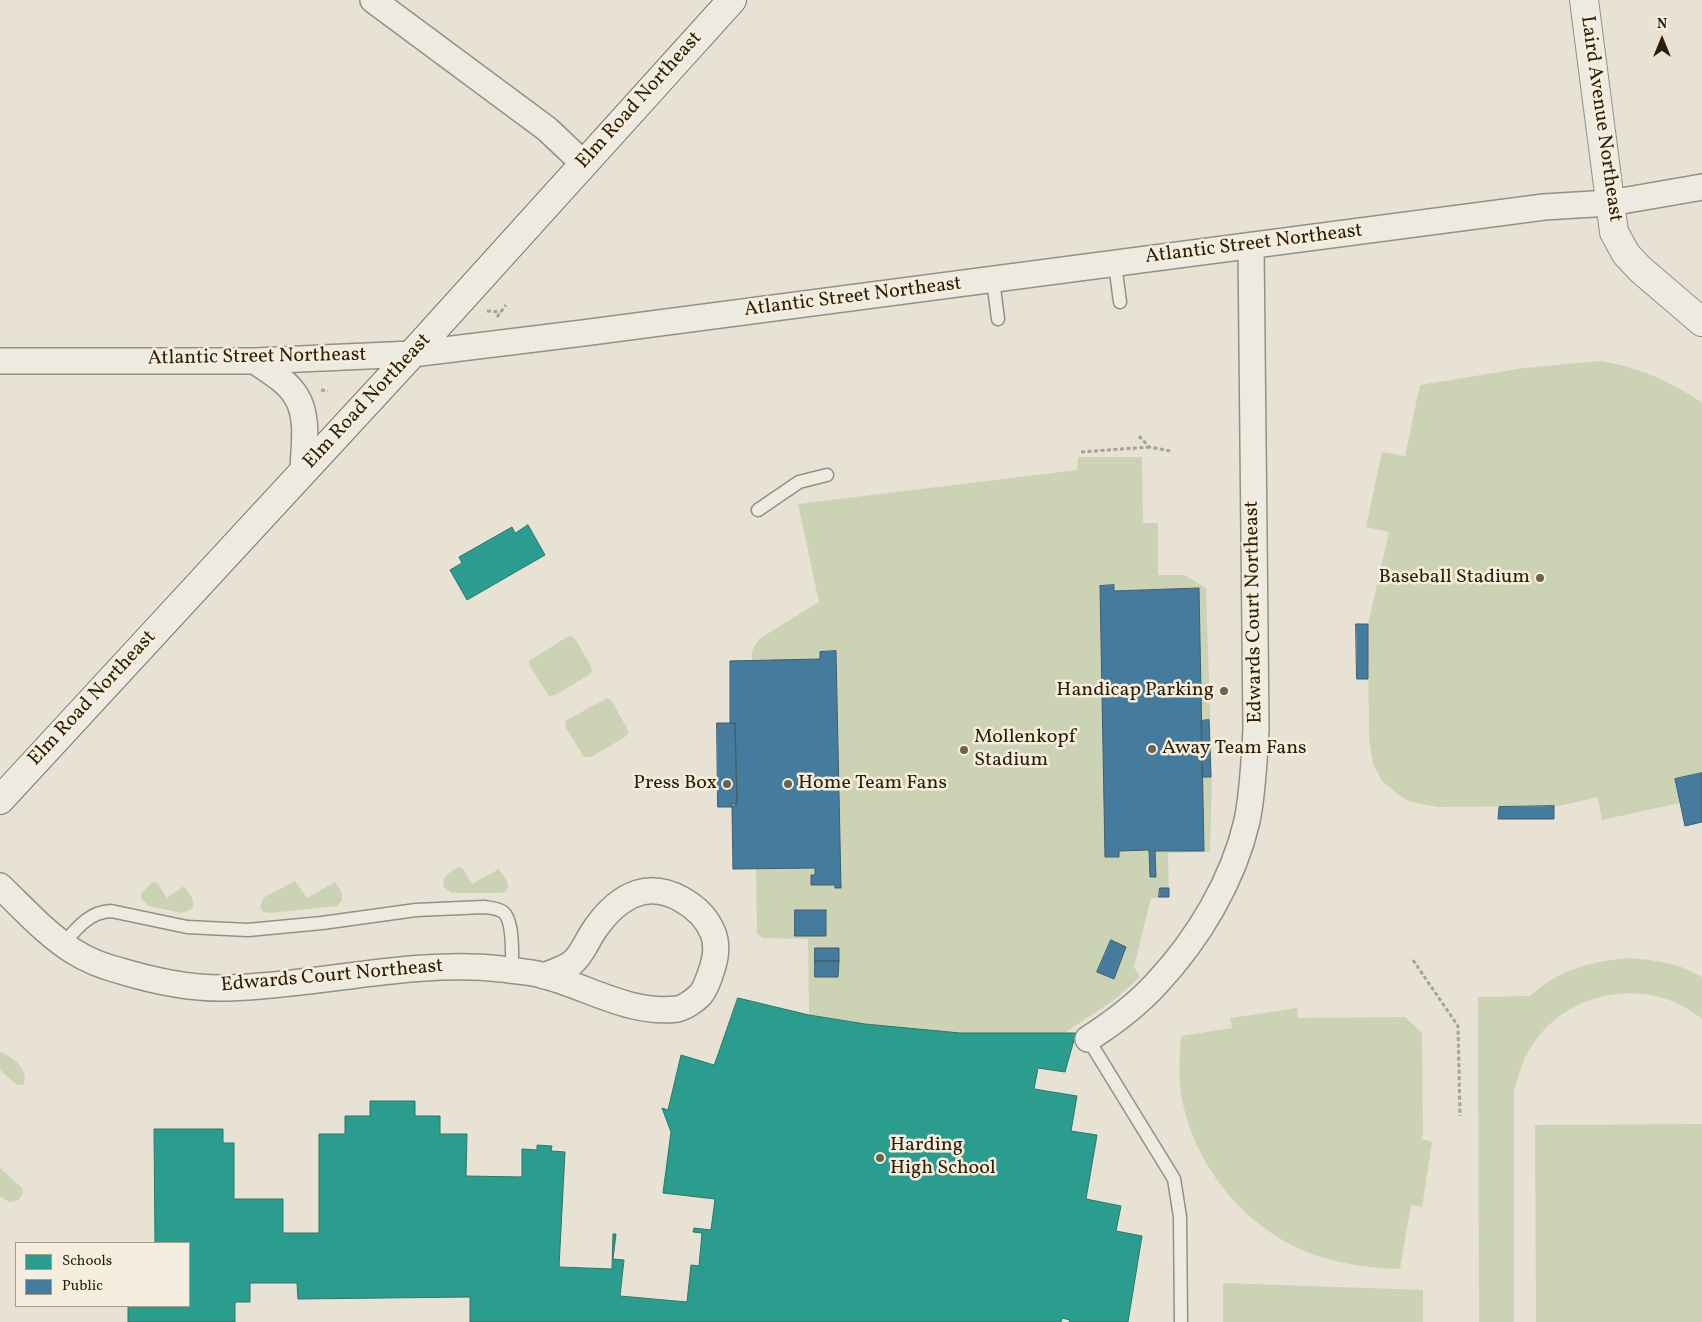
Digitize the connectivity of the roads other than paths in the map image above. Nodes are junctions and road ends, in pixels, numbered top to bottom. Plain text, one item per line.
1 (372, 0) edge
2 (732, 0) edge
3 (1584, 0) edge
4 (583, 163) junction
5 (1702, 187) edge
6 (1610, 203) junction
7 (1251, 246) junction
8 (1115, 264) junction
9 (993, 280) junction
10 (1120, 302) dead end
11 (998, 319) dead end
12 (1702, 322) edge
13 (412, 354) junction
14 (0, 361) edge
15 (255, 361) junction
16 (303, 472) junction
17 (827, 475) dead end
18 (758, 510) dead end
19 (0, 800) edge
20 (0, 886) edge
21 (63, 944) junction
22 (512, 971) junction
23 (544, 976) junction
24 (1088, 1039) joint
25 (1181, 1322) edge

1 - 4 street
2 - 4 main road, Elm Road Northeast
3 - 6 main road, Laird Avenue Northeast
4 - 13 main road, Elm Road Northeast
5 - 6 street, Atlantic Street Northeast
6 - 7 street, Atlantic Street Northeast
6 - 12 main road, Laird Avenue Northeast
7 - 8 street, Atlantic Street Northeast
7 - 24 street, Edwards Court Northeast
8 - 9 street, Atlantic Street Northeast
8 - 10 lane
9 - 11 lane
9 - 13 street, Atlantic Street Northeast
13 - 15 street, Atlantic Street Northeast
13 - 16 main road, Elm Road Northeast
14 - 15 street, Atlantic Street Northeast
15 - 16 street
16 - 19 main road, Elm Road Northeast
17 - 18 lane
20 - 21 street, Edwards Court Northeast
21 - 22 street, Edwards Court Northeast
21 - 22 lane
22 - 23 street, Edwards Court Northeast
23 - 23 street, Edwards Court Northeast
24 - 25 lane

